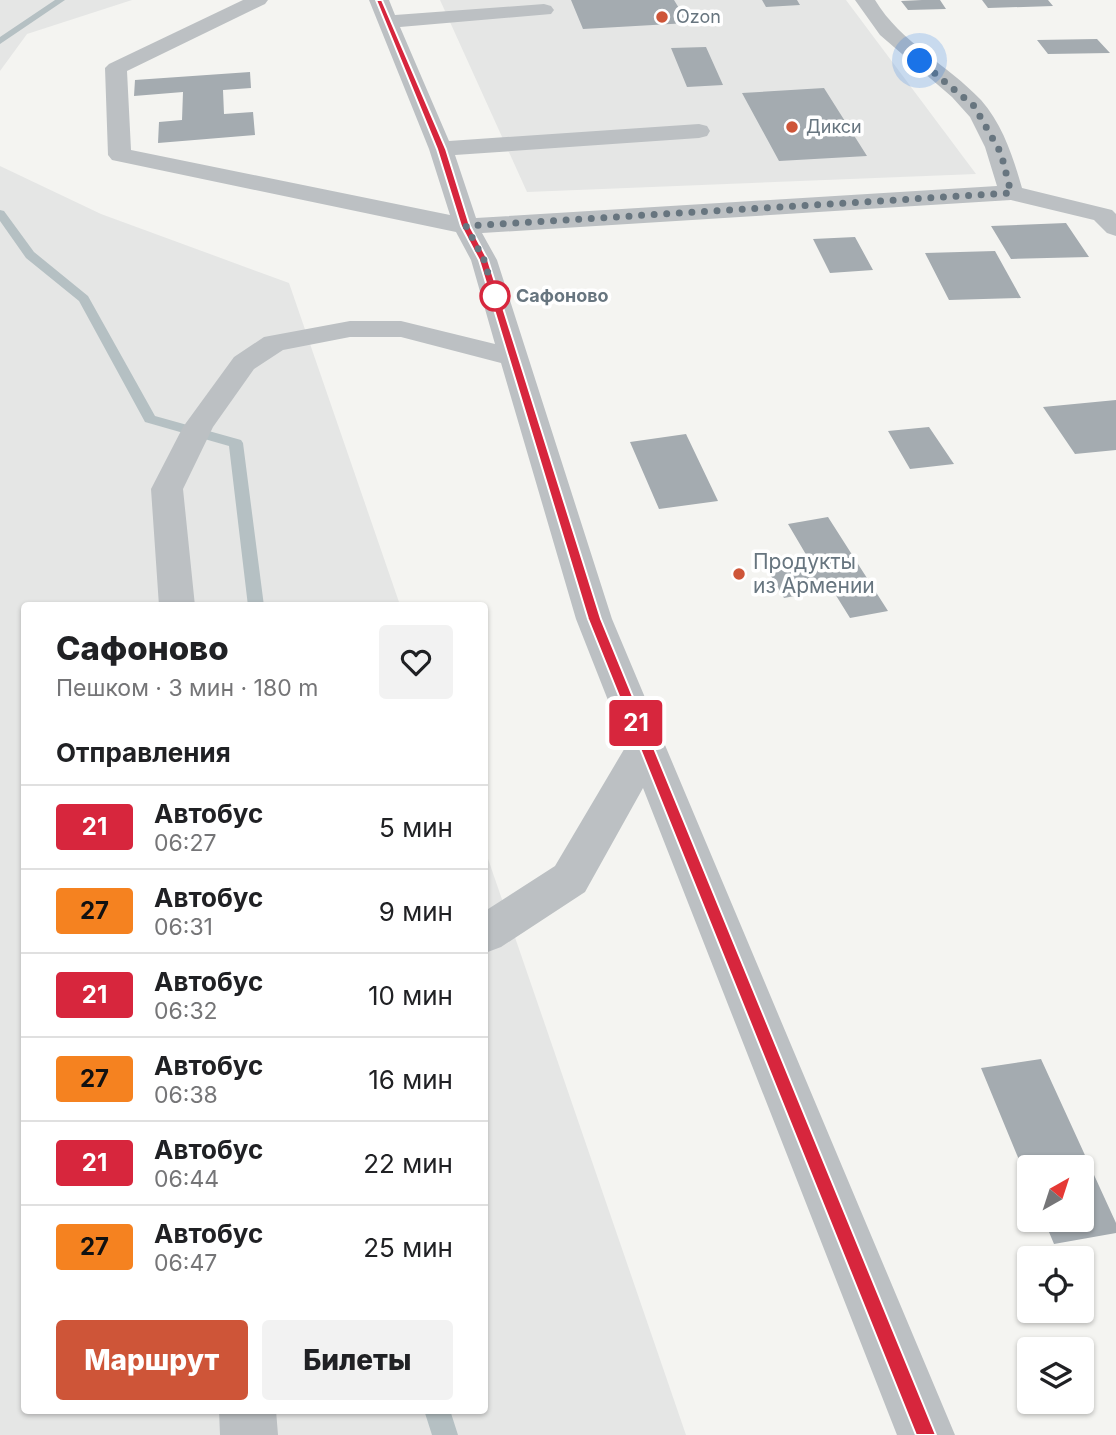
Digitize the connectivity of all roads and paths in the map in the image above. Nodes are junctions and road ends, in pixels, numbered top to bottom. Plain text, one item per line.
1 (258, 0) edge
2 (379, 0) edge
3 (865, 0) edge
4 (544, 10) dead end
5 (388, 22) junction
6 (699, 131) dead end
7 (442, 149) junction
8 (1011, 193) junction
9 (466, 226) junction
10 (1116, 228) edge
11 (513, 357) junction
12 (177, 602) edge
13 (646, 747) junction
14 (488, 932) edge
15 (247, 1414) edge
16 (250, 1435) edge
17 (926, 1435) edge

1 - 9 street
2 - 5 street
3 - 8 street
4 - 5 street
5 - 7 street
6 - 7 street
7 - 9 street
8 - 9 street
8 - 10 street
9 - 11 street
11 - 12 street
11 - 13 street
13 - 14 street
13 - 17 street
15 - 16 street

